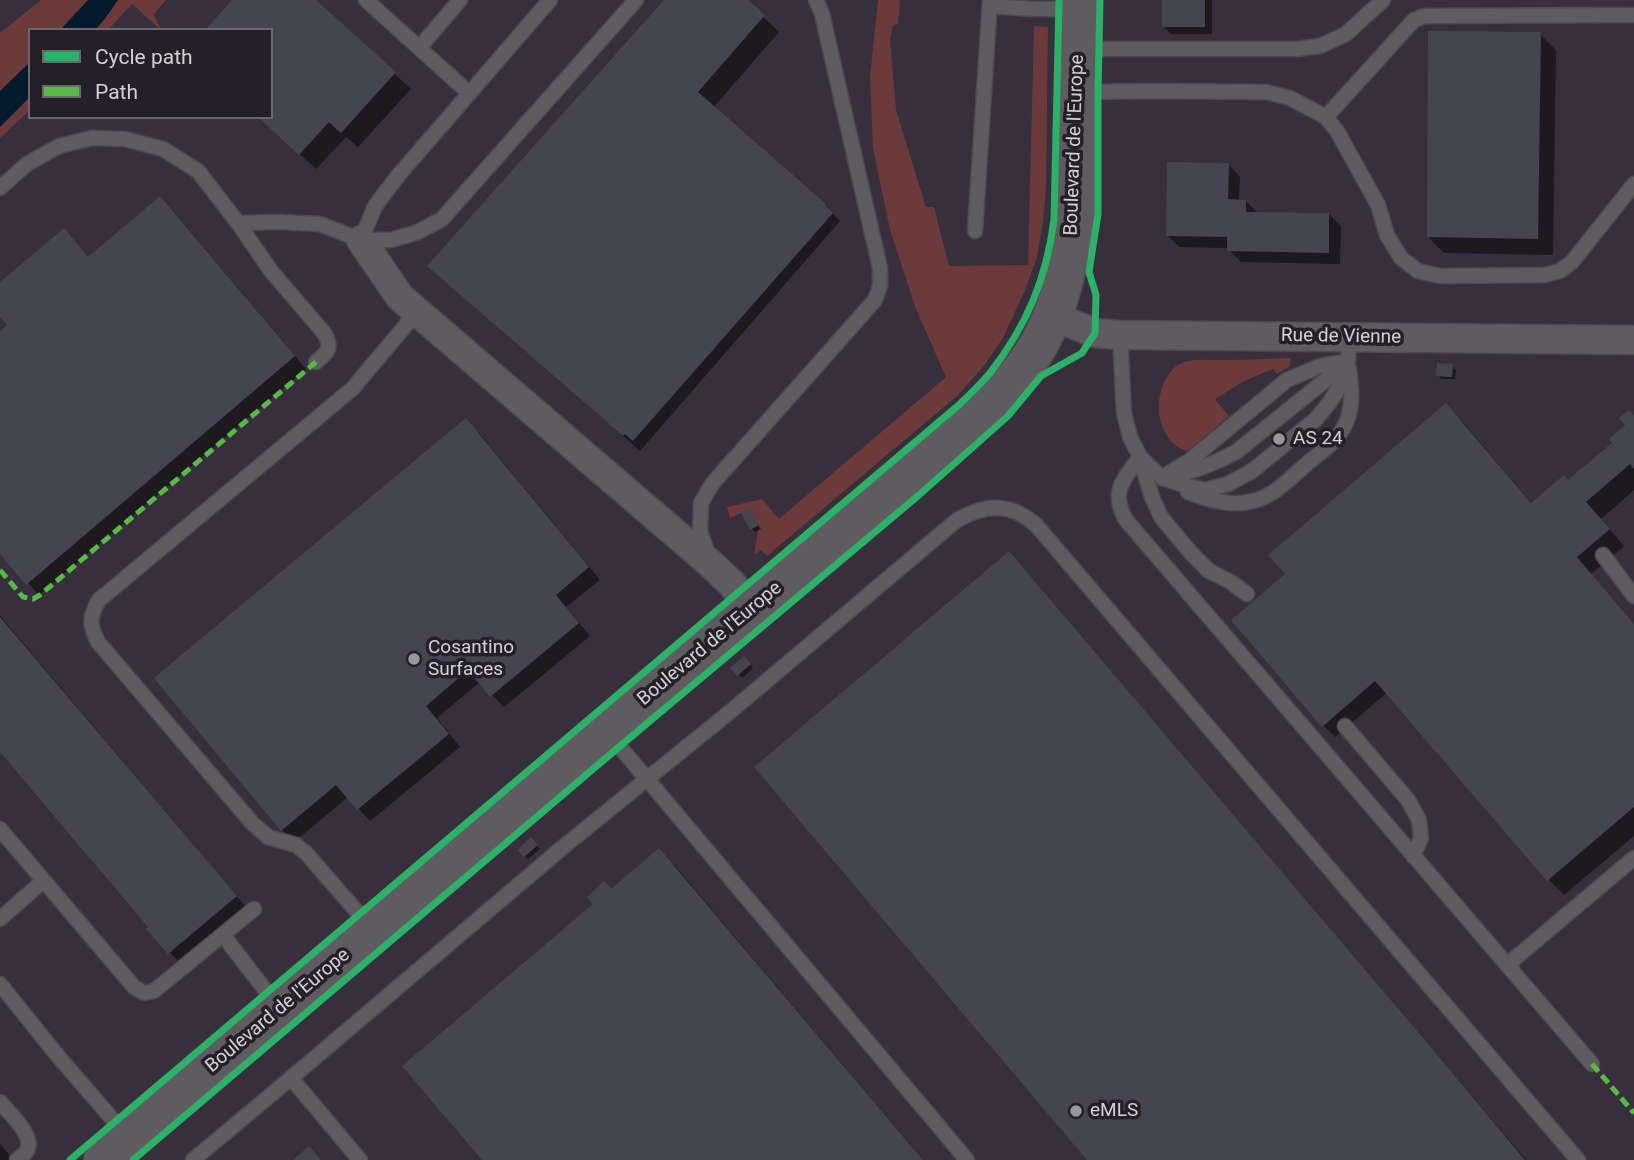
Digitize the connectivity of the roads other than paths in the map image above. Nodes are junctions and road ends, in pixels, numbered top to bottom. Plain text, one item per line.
1 (366, 0) edge
2 (460, 0) edge
3 (550, 0) edge
4 (636, 0) edge
5 (816, 0) edge
6 (1383, 0) edge
7 (990, 3) edge
8 (1078, 4) edge
9 (1634, 15) edge
10 (419, 48) junction
11 (1078, 49) junction
12 (1077, 92) junction
13 (469, 93) junction
14 (1326, 117) junction
15 (1634, 184) edge
16 (0, 188) edge
17 (238, 223) junction
18 (975, 231) dead end
19 (361, 240) junction
20 (417, 312) junction
21 (1052, 316) junction
22 (1120, 335) junction
23 (1634, 340) edge
24 (1349, 349) junction
25 (316, 362) dead end
26 (1140, 457) junction
27 (1162, 478) junction
28 (1603, 555) dead end
29 (712, 565) junction
30 (1247, 594) dead end
31 (1634, 596) edge
32 (751, 609) junction
33 (1345, 726) dead end
34 (607, 732) junction
35 (647, 779) junction
36 (0, 829) edge
37 (1413, 856) junction
38 (1634, 858) edge
39 (43, 881) junction
40 (254, 909) dead end
41 (0, 919) edge
42 (373, 930) junction
43 (223, 935) junction
44 (1507, 965) junction
45 (0, 984) edge
46 (280, 1009) junction
47 (1592, 1064) dead end
48 (291, 1078) junction
49 (0, 1102) edge
50 (116, 1149) edge
51 (17, 1160) edge
52 (193, 1160) edge
53 (360, 1160) edge
54 (967, 1160) edge
55 (1578, 1160) edge

1 - 10 lane
2 - 10 lane
3 - 13 lane
4 - 19 lane
5 - 29 lane
6 - 11 lane
7 - 8 lane
7 - 18 lane
8 - 11 street, Boulevard de l'Europe
9 - 14 lane
10 - 13 lane
11 - 12 street, Boulevard de l'Europe
12 - 14 lane
12 - 21 street, Boulevard de l'Europe
13 - 19 lane
14 - 15 lane
16 - 17 lane
17 - 19 lane
17 - 25 lane
19 - 20 street
20 - 29 street
20 - 42 lane
21 - 22 street, Rue de Vienne
21 - 32 street, Boulevard de l'Europe
22 - 24 street, Rue de Vienne
22 - 26 lane
23 - 24 street, Rue de Vienne
24 - 27 lane
24 - 27 lane
24 - 27 lane
24 - 27 lane
26 - 27 lane
26 - 30 lane
26 - 37 lane
28 - 31 lane
29 - 32 street
32 - 34 street, Boulevard de l'Europe
33 - 37 lane
34 - 35 lane
34 - 42 street, Boulevard de l'Europe
35 - 48 lane
35 - 54 lane
35 - 55 lane
36 - 39 lane
37 - 44 lane
38 - 44 lane
39 - 41 lane
39 - 43 lane
40 - 43 lane
42 - 46 street, Boulevard de l'Europe
43 - 46 lane
44 - 47 lane
45 - 50 lane
46 - 50 street, Boulevard de l'Europe
48 - 52 lane
48 - 53 lane
49 - 51 lane

